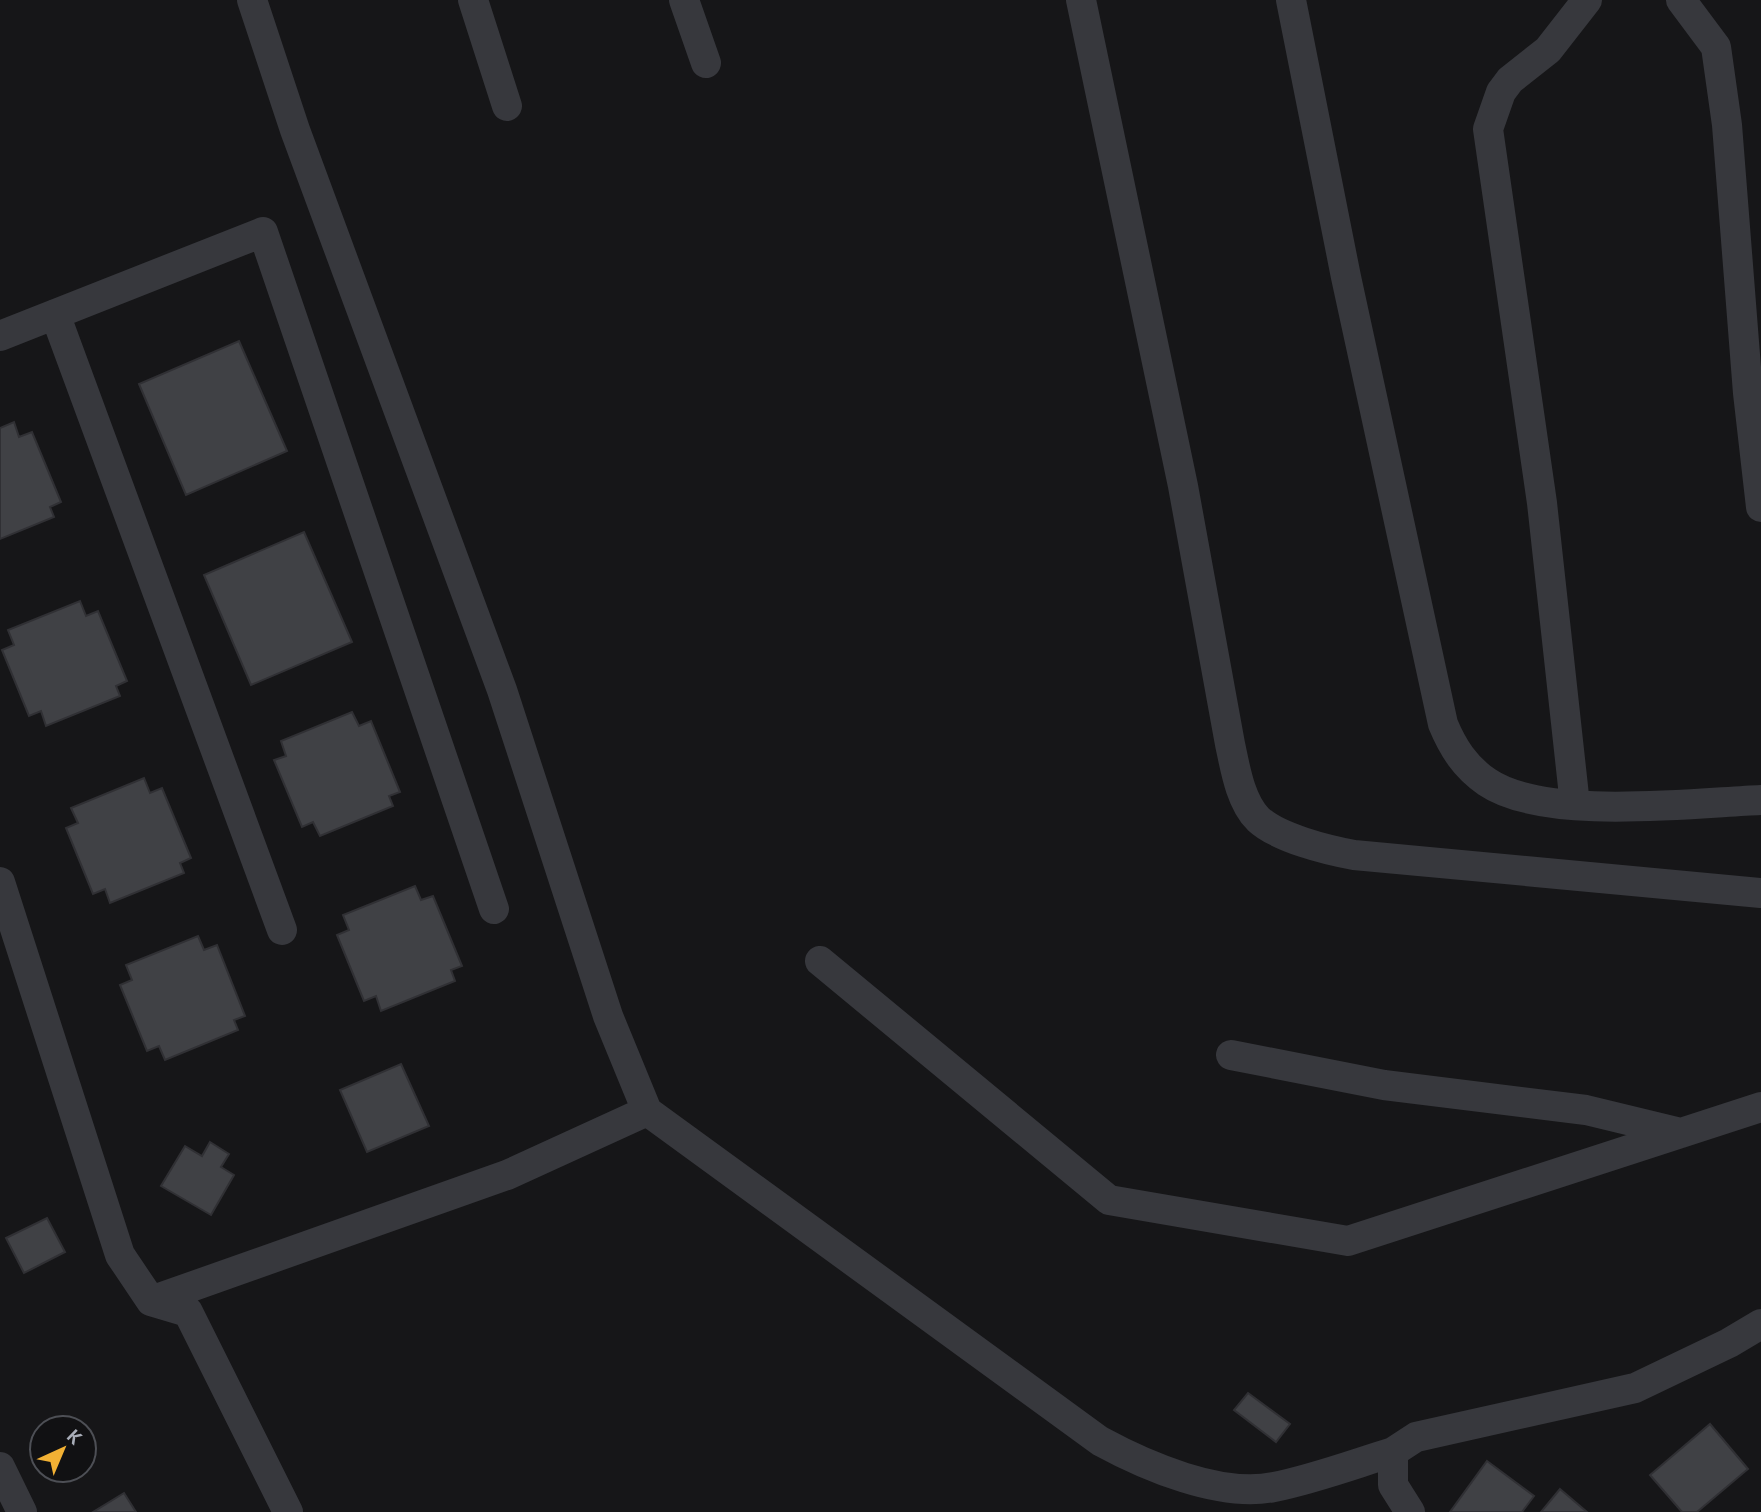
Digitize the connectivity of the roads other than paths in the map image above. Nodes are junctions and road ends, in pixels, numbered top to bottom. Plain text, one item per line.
1 (252, 0) edge
2 (473, 0) edge
3 (684, 0) edge
4 (1081, 0) edge
5 (1291, 0) edge
6 (1587, 0) edge
7 (1681, 0) edge
8 (706, 63) dead end
9 (508, 106) dead end
10 (55, 314) junction
11 (0, 336) edge
12 (1761, 507) edge
13 (1761, 800) edge
14 (1574, 805) junction
15 (0, 882) edge
16 (1761, 893) edge
17 (494, 909) dead end
18 (282, 930) dead end
19 (820, 961) dead end
20 (1231, 1055) dead end
21 (1761, 1107) edge
22 (647, 1111) junction
23 (1681, 1133) junction
24 (151, 1301) junction
25 (1761, 1324) edge
26 (1393, 1452) junction
27 (0, 1467) edge
28 (22, 1512) edge
29 (288, 1512) edge
30 (1410, 1512) edge

1 - 22 street
2 - 9 street
3 - 8 street
4 - 16 street
5 - 14 street
6 - 14 street
7 - 12 street
10 - 11 street
10 - 17 street
10 - 18 street
13 - 14 street
15 - 24 street
19 - 23 street
20 - 23 street
21 - 23 street
22 - 24 street
22 - 26 street
24 - 29 street
25 - 26 street
26 - 30 street
27 - 28 street

